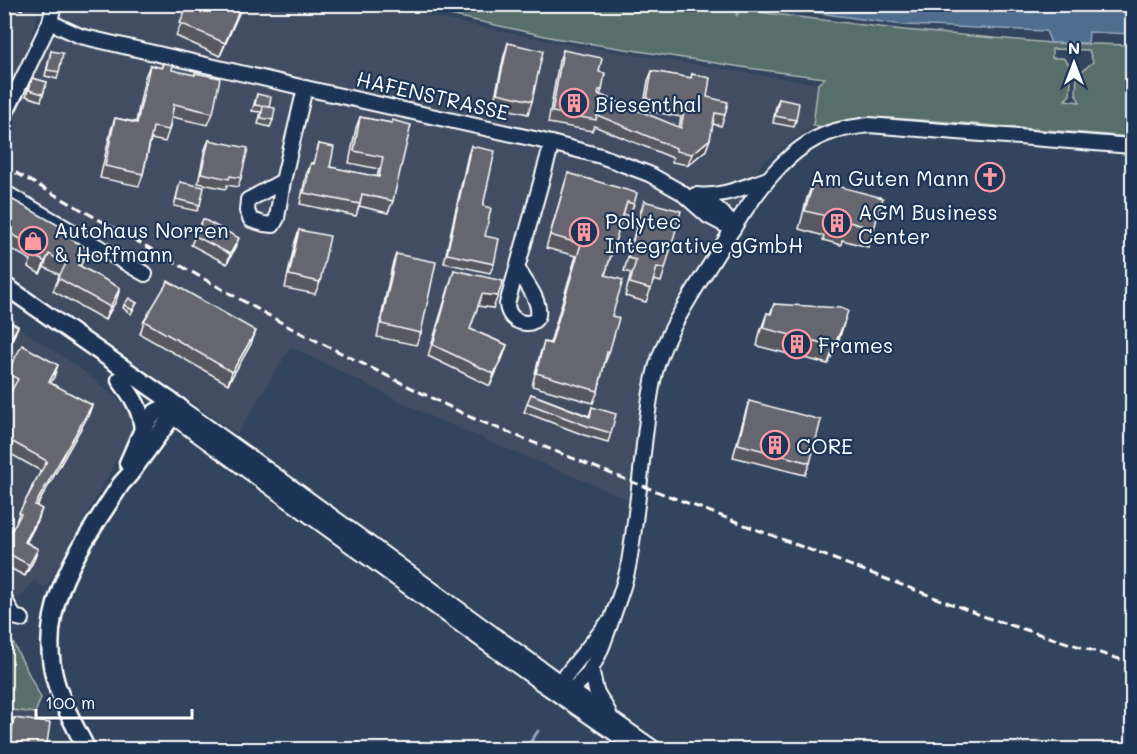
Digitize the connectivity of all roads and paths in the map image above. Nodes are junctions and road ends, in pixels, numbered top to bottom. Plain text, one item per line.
1 (54, 4) edge
2 (50, 22) junction
3 (305, 88) junction
4 (4, 117) edge
5 (552, 143) junction
6 (1132, 146) edge
7 (768, 178) junction
8 (284, 181) dead end
9 (4, 192) edge
10 (681, 192) junction
11 (695, 195) junction
12 (733, 229) junction
13 (518, 269) dead end
14 (145, 274) dead end
15 (4, 285) edge
16 (4, 298) edge
17 (120, 380) junction
18 (171, 411) junction
19 (143, 431) junction
20 (121, 484) junction
21 (4, 598) edge
22 (612, 618) junction
23 (22, 619) dead end
24 (591, 669) junction
25 (562, 690) junction
26 (613, 719) junction
27 (87, 750) edge
28 (639, 750) edge
29 (656, 750) edge

1 - 2 street
2 - 3 street, HAFENSTRASSE
2 - 4 street
3 - 5 street, HAFENSTRASSE
3 - 8 street
5 - 10 street, HAFENSTRASSE
5 - 13 street
6 - 7 street
7 - 11 street, HAFENSTRASSE
7 - 12 street
9 - 14 street
10 - 11 street, HAFENSTRASSE
10 - 12 street, HAFENSTRASSE
11 - 12 street, HAFENSTRASSE
12 - 22 street
15 - 18 main road
16 - 17 main road
17 - 18 main road
17 - 19 main road
18 - 19 main road
18 - 20 main road
18 - 25 street
19 - 20 main road
20 - 27 main road
21 - 23 street
22 - 24 street
22 - 25 street
24 - 25 street
24 - 26 street
25 - 26 street
25 - 28 street
26 - 29 street

